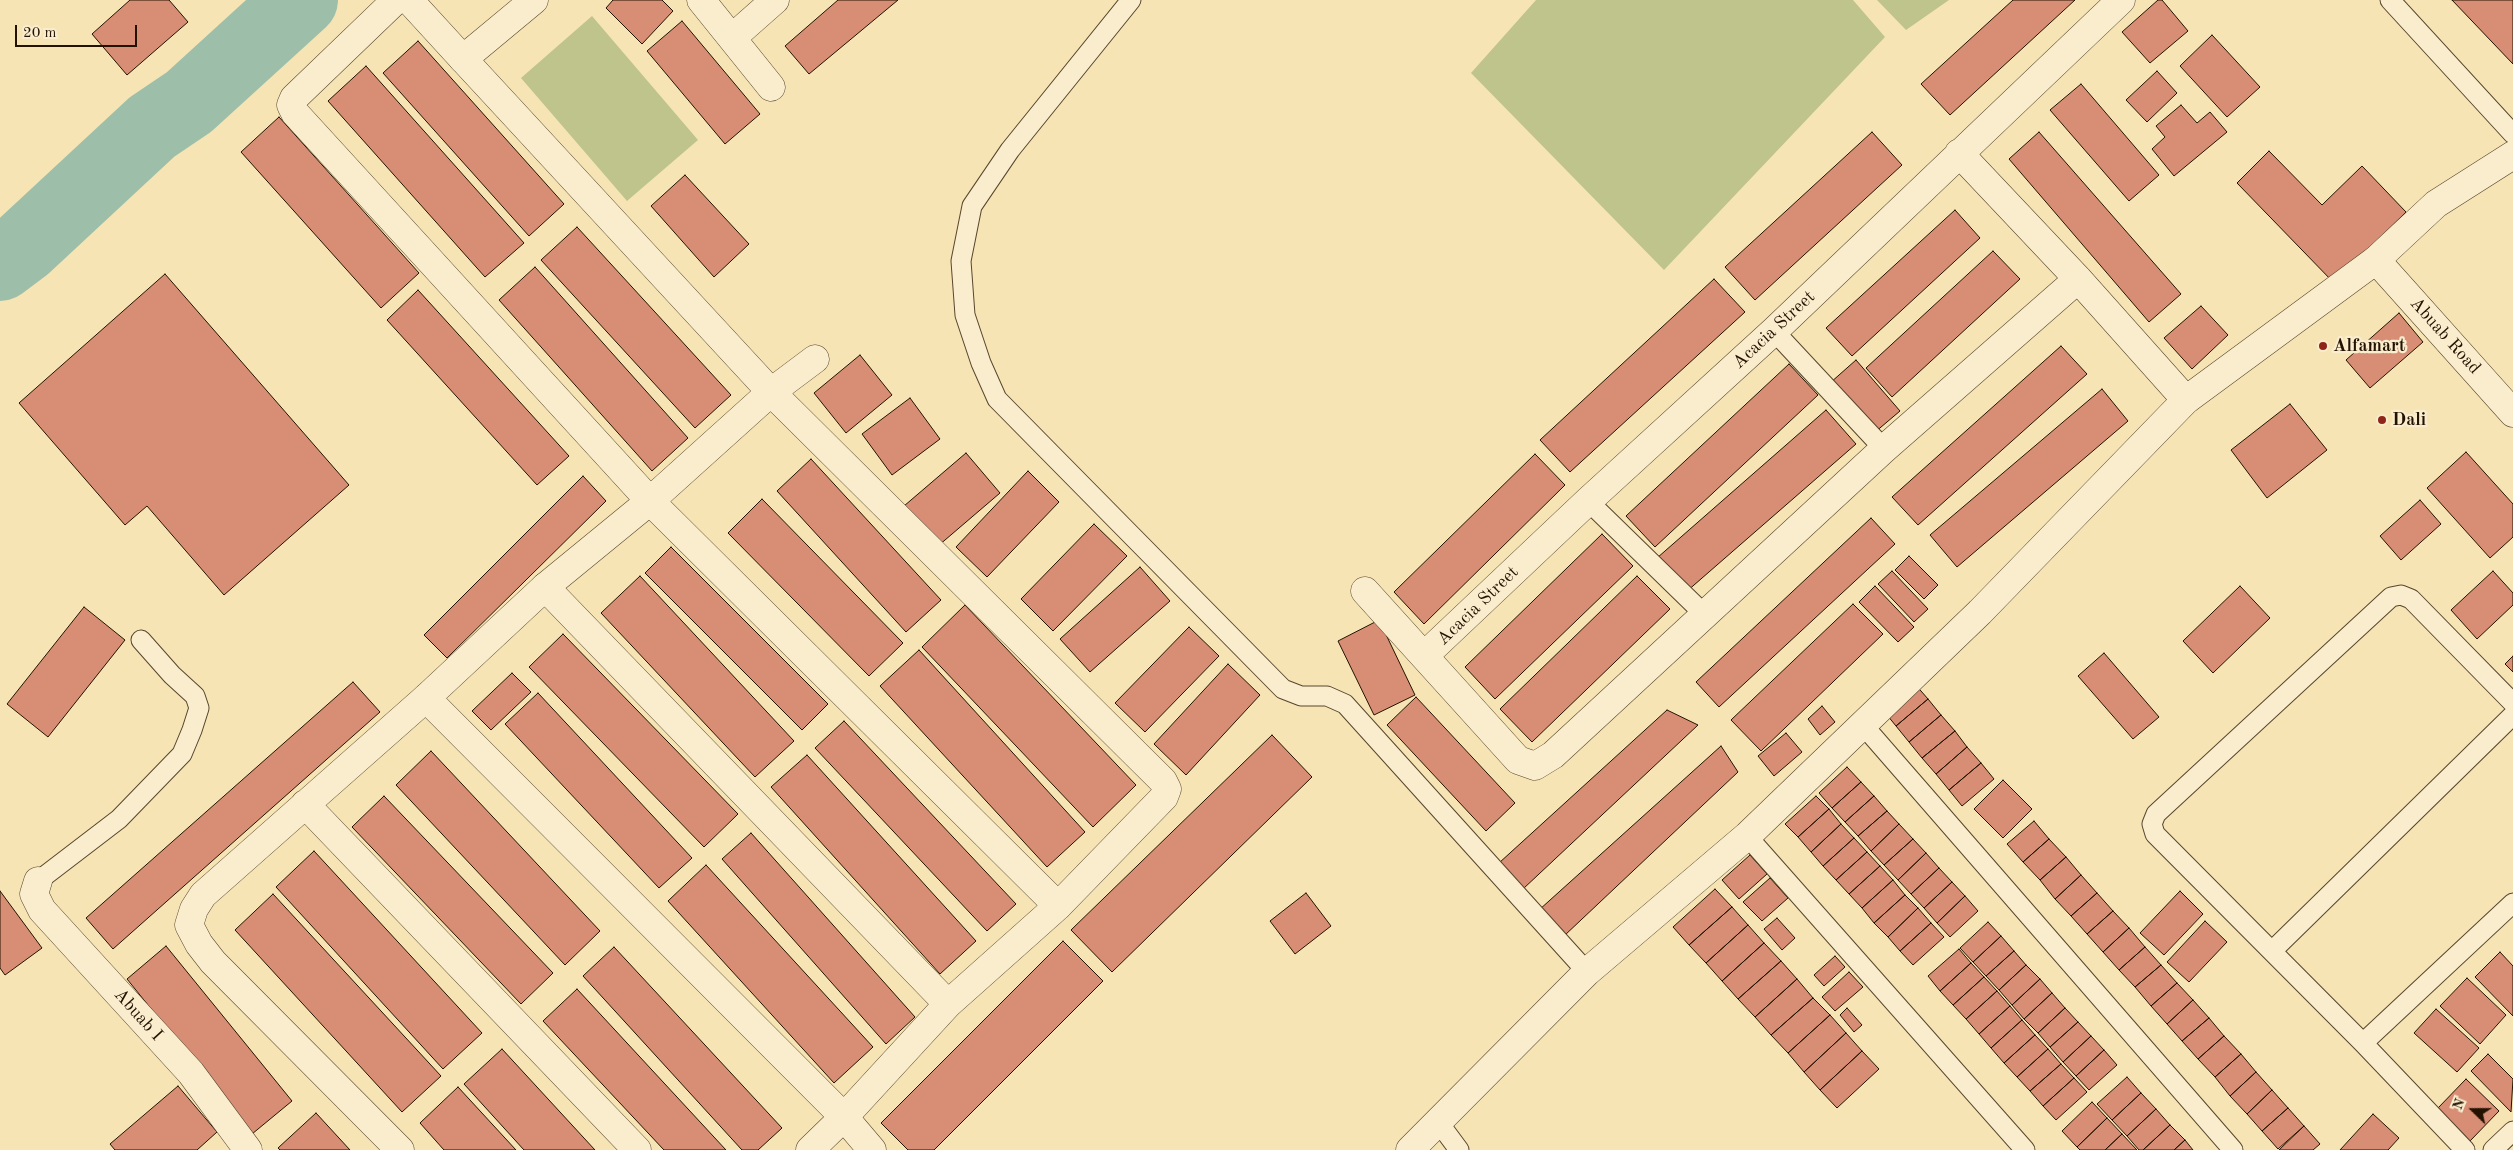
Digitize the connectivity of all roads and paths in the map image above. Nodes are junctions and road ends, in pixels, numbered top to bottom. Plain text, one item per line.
1 (396, 0) edge
2 (409, 0) edge
3 (534, 0) edge
4 (700, 0) edge
5 (775, 0) edge
6 (1131, 0) edge
7 (2121, 0) edge
8 (2390, 0) edge
9 (732, 38) junction
10 (463, 59) junction
11 (771, 86) dead end
12 (2513, 134) edge
13 (1959, 152) junction
14 (2513, 155) edge
15 (2376, 260) junction
16 (2078, 279) junction
17 (1774, 331) junction
18 (815, 358) dead end
19 (771, 392) junction
20 (2186, 400) junction
21 (2513, 413) edge
22 (1884, 449) junction
23 (650, 501) junction
24 (1588, 501) junction
25 (545, 587) junction
26 (1365, 591) dead end
27 (1704, 614) junction
28 (141, 640) dead end
29 (1424, 656) junction
30 (426, 698) junction
31 (2513, 702) edge
32 (2513, 715) edge
33 (1863, 725) junction
34 (306, 804) junction
35 (1747, 836) junction
36 (38, 881) joint
37 (2513, 903) edge
38 (1058, 906) junction
39 (2272, 951) junction
40 (1587, 972) junction
41 (948, 1004) junction
42 (2363, 1043) junction
43 (844, 1117) junction
44 (1439, 1123) junction
45 (2513, 1131) edge
46 (240, 1147) edge
47 (400, 1150) edge
48 (637, 1150) edge
49 (810, 1150) edge
50 (872, 1150) edge
51 (1410, 1150) edge
52 (1459, 1150) edge
53 (2025, 1150) edge
54 (2233, 1150) edge
55 (2465, 1150) edge
56 (2493, 1150) edge

1 - 23 street
2 - 10 street
3 - 10 street
4 - 9 street
5 - 9 street
6 - 40 lane
7 - 13 street, Acacia Street
8 - 12 lane
9 - 11 street
10 - 19 street
13 - 16 street
13 - 17 street, Acacia Street
14 - 15 street
15 - 20 street
15 - 21 street, Abuab Road
16 - 20 street
16 - 22 street
17 - 22 lane
17 - 24 street, Acacia Street
18 - 19 street
19 - 23 street
19 - 38 street
20 - 33 street
22 - 27 street
23 - 25 street
23 - 38 street
24 - 27 lane
24 - 29 street, Acacia Street
25 - 30 street
25 - 41 street
26 - 29 street
27 - 29 street
28 - 36 lane
30 - 34 street
30 - 43 street
31 - 39 lane
32 - 39 lane
33 - 35 street
33 - 54 lane
34 - 47 street
34 - 48 street
35 - 40 street
35 - 53 lane
36 - 46 street, Abuab I
37 - 42 lane
38 - 41 street
39 - 42 lane
40 - 44 street
41 - 43 street
42 - 55 lane
43 - 49 street
43 - 50 street
44 - 51 street
44 - 52 lane
45 - 56 lane

